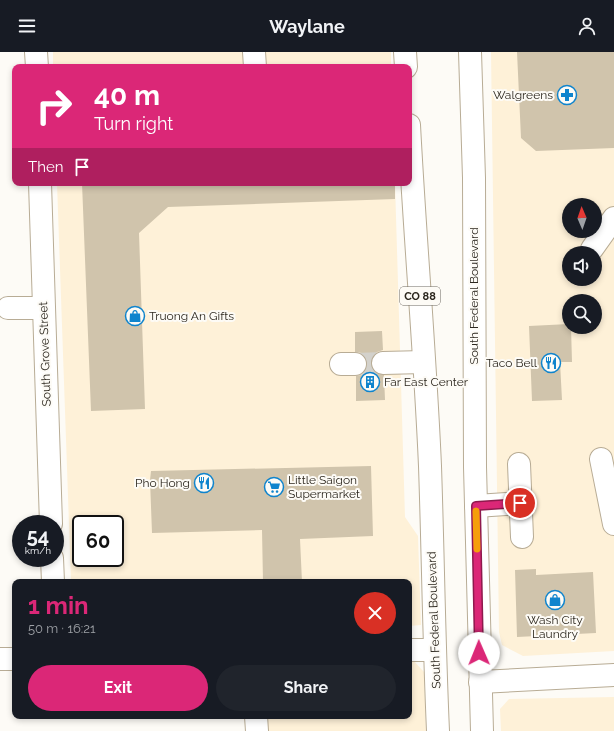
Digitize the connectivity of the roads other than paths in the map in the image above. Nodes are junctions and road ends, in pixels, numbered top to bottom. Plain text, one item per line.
1 (36, 52) edge
2 (254, 52) edge
3 (405, 52) edge
4 (470, 52) edge
5 (37, 64) edge
6 (255, 64) edge
7 (406, 64) edge
8 (412, 172) edge
9 (40, 186) edge
10 (614, 218) edge
11 (594, 246) edge
12 (8, 308) dead end
13 (44, 308) junction
14 (424, 362) junction
15 (384, 363) tunnel mouth
16 (601, 460) dead end
17 (519, 464) dead end
18 (520, 503) junction
19 (476, 506) junction
20 (51, 515) edge
21 (614, 524) edge
22 (522, 537) dead end
23 (52, 567) edge
24 (53, 579) edge
25 (412, 650) edge
26 (434, 650) junction
27 (0, 659) edge
28 (12, 659) edge
29 (614, 675) edge
30 (480, 682) junction
31 (256, 719) edge
32 (257, 731) edge
33 (438, 731) edge
34 (482, 731) edge

1 - 5 main road
2 - 6 main road
3 - 7 main road
4 - 19 main road, South Federal Boulevard
8 - 14 main road, South Federal Boulevard / CO 88
9 - 13 main road, South Grove Street
10 - 11 main road
12 - 13 main road
13 - 20 main road, South Grove Street
14 - 15 main road
14 - 26 main road, South Federal Boulevard / CO 88
16 - 21 main road
17 - 18 main road
18 - 19 main road
18 - 22 main road
19 - 30 main road, South Federal Boulevard
23 - 24 main road
25 - 26 main road
26 - 33 main road, South Federal Boulevard / CO 88
27 - 28 main road
29 - 30 main road
30 - 34 main road, South Federal Boulevard
31 - 32 main road

